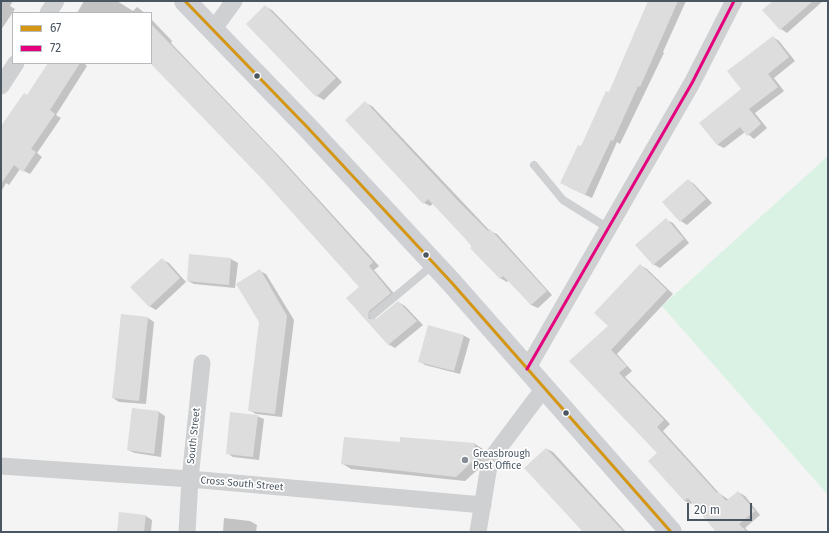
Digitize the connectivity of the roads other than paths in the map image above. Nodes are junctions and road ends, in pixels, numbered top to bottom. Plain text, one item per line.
1 (56, 1) edge
2 (185, 1) edge
3 (234, 1) edge
4 (734, 1) edge
5 (49, 12) edge
6 (213, 30) junction
7 (15, 64) edge
8 (1, 86) edge
9 (534, 165) dead end
10 (608, 228) junction
11 (435, 264) junction
12 (373, 315) dead end
13 (202, 363) dead end
14 (527, 369) junction
15 (544, 388) junction
16 (1, 466) edge
17 (190, 479) junction
18 (483, 505) junction
19 (186, 532) edge
20 (478, 532) edge
21 (671, 532) edge

1 - 5 street
2 - 6 main road
3 - 6 street
4 - 10 street
6 - 11 main road
7 - 8 street
9 - 10 lane
10 - 14 street
11 - 12 lane
11 - 14 main road
13 - 17 street, South Street
14 - 15 main road
15 - 18 street
15 - 21 main road
16 - 17 street, Cross South Street
17 - 18 street, Cross South Street
17 - 19 street, South Street
18 - 20 street

